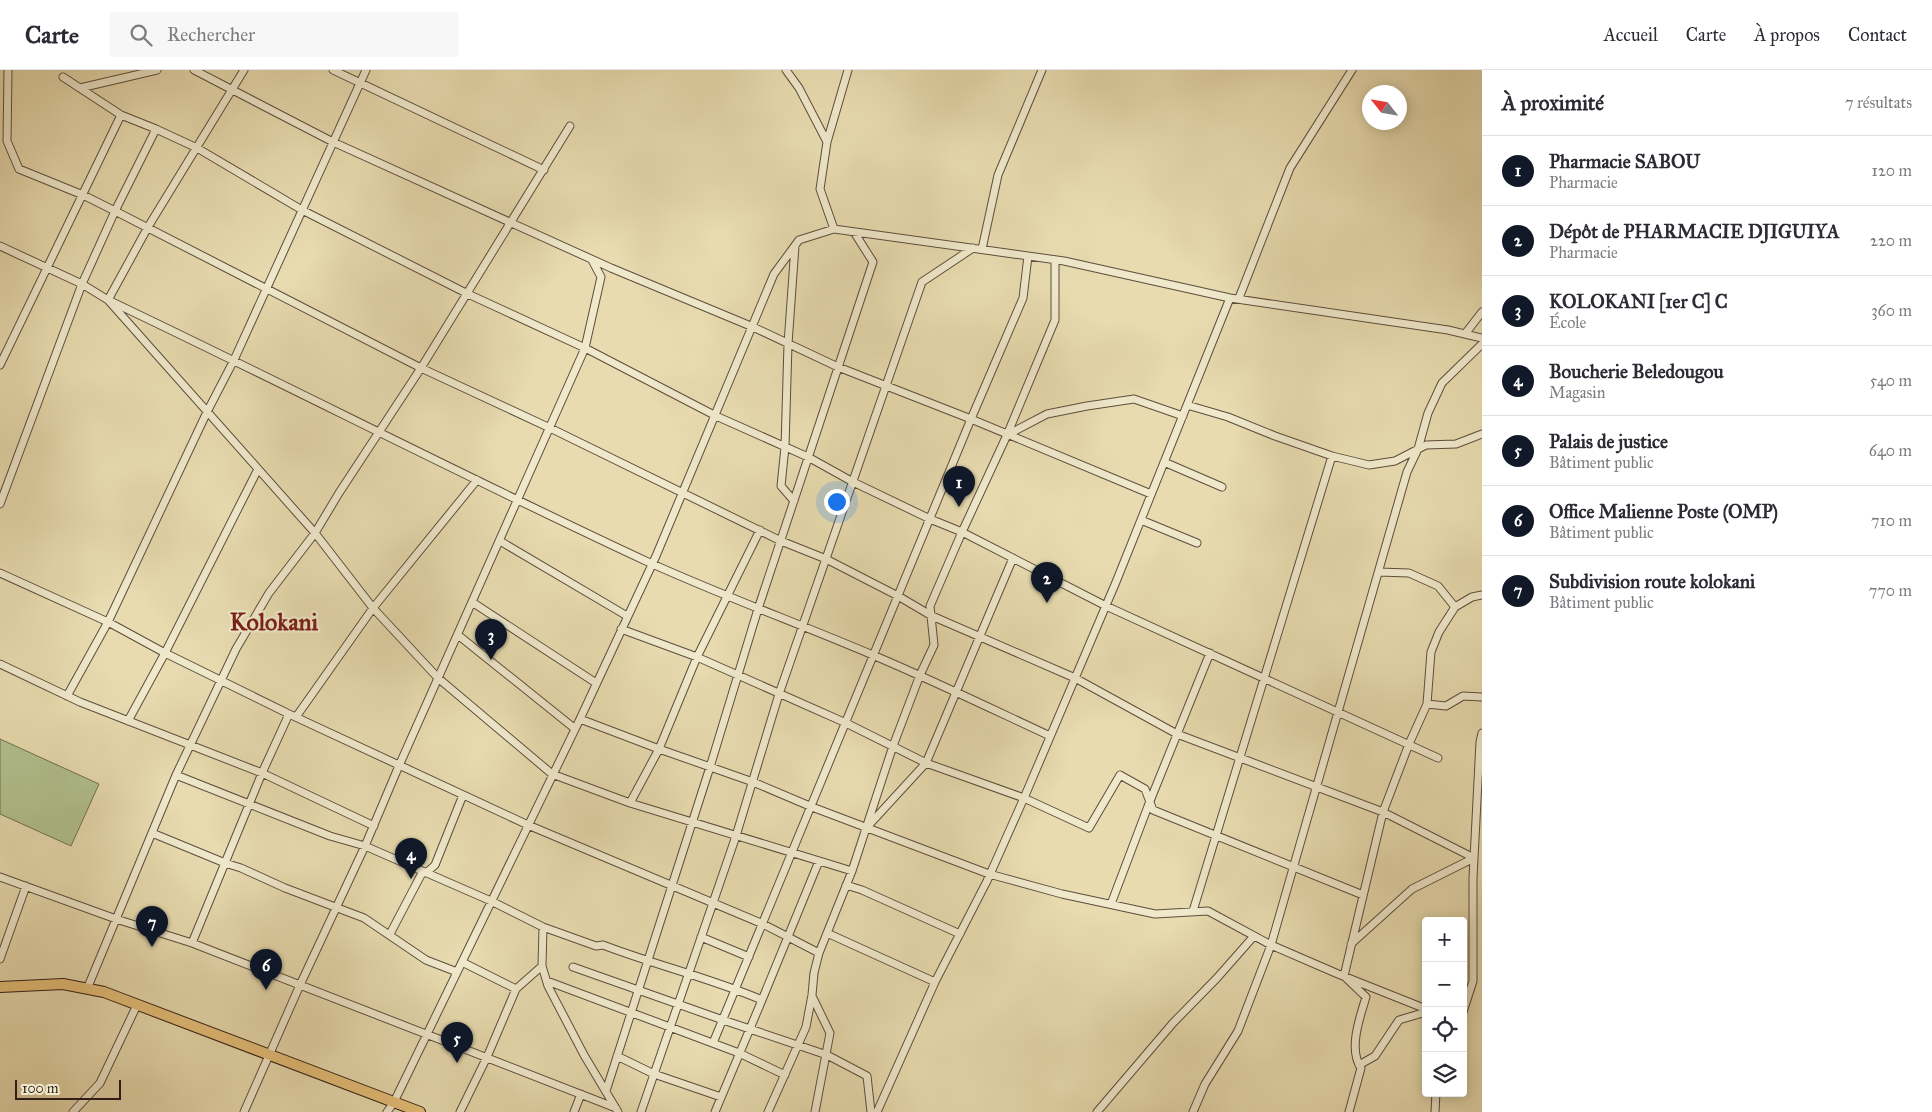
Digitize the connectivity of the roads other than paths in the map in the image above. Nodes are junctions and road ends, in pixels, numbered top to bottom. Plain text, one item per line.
1 (8, 70) edge
2 (157, 70) edge
3 (194, 70) edge
4 (244, 70) edge
5 (333, 70) edge
6 (366, 70) edge
7 (786, 70) edge
8 (848, 70) edge
9 (1042, 70) edge
10 (1352, 70) edge
11 (63, 77) dead end
12 (360, 83) junction
13 (80, 88) junction
14 (232, 89) junction
15 (121, 115) junction
16 (570, 126) dead end
17 (156, 129) junction
18 (333, 142) junction
19 (828, 142) junction
20 (197, 148) junction
21 (544, 170) junction
22 (84, 195) junction
23 (302, 210) junction
24 (115, 211) junction
25 (511, 223) junction
26 (148, 227) junction
27 (834, 229) junction
28 (854, 232) junction
29 (0, 246) edge
30 (795, 246) junction
31 (973, 248) junction
32 (982, 249) junction
33 (1028, 256) junction
34 (591, 259) junction
35 (1055, 260) junction
36 (48, 268) junction
37 (82, 284) junction
38 (267, 288) junction
39 (468, 294) junction
40 (1230, 298) junction
41 (1239, 298) junction
42 (108, 300) junction
43 (1482, 312) edge
44 (753, 328) junction
45 (1465, 334) junction
46 (1482, 338) edge
47 (788, 344) junction
48 (1482, 344) edge
49 (585, 348) junction
50 (234, 360) junction
51 (0, 365) edge
52 (838, 367) junction
53 (421, 368) junction
54 (886, 386) junction
55 (1187, 405) junction
56 (207, 412) junction
57 (716, 416) junction
58 (1183, 416) junction
59 (971, 419) junction
60 (550, 428) junction
61 (379, 432) junction
62 (1482, 434) edge
63 (1008, 435) junction
64 (785, 446) junction
65 (1418, 449) junction
66 (1332, 456) junction
67 (808, 457) junction
68 (1164, 462) junction
69 (258, 469) junction
70 (477, 480) junction
71 (853, 482) junction
72 (1222, 487) dead end
73 (683, 493) junction
74 (1151, 494) junction
75 (518, 501) junction
76 (794, 501) junction
77 (0, 504) edge
78 (930, 519) junction
79 (1141, 520) junction
80 (760, 530) junction
81 (962, 532) junction
82 (315, 533) junction
83 (500, 541) junction
84 (780, 541) junction
85 (1198, 543) dead end
86 (1013, 558) junction
87 (826, 559) junction
88 (652, 564) junction
89 (1379, 572) junction
90 (0, 573) edge
91 (1482, 595) edge
92 (728, 596) junction
93 (898, 596) junction
94 (472, 602) junction
95 (1106, 606) junction
96 (1455, 607) junction
97 (373, 608) junction
98 (758, 609) junction
99 (627, 616) junction
100 (932, 616) junction
101 (108, 622) junction
102 (803, 626) junction
103 (621, 629) junction
104 (458, 635) junction
105 (980, 637) junction
106 (165, 653) junction
107 (1210, 653) junction
108 (874, 655) junction
109 (697, 656) junction
110 (0, 664) edge
111 (738, 675) junction
112 (920, 675) junction
113 (438, 678) junction
114 (1075, 678) junction
115 (1265, 679) junction
116 (220, 681) junction
117 (596, 683) junction
118 (955, 691) junction
119 (780, 694) junction
120 (67, 696) junction
121 (1482, 698) edge
122 (1427, 704) junction
123 (1339, 712) junction
124 (292, 716) junction
125 (580, 718) junction
126 (128, 721) junction
127 (846, 723) junction
128 (574, 728) junction
129 (1482, 733) edge
130 (1177, 734) junction
131 (1050, 736) junction
132 (1409, 744) junction
133 (190, 745) junction
134 (893, 746) junction
135 (659, 749) junction
136 (1240, 758) junction
137 (1438, 758) dead end
138 (926, 763) junction
139 (399, 764) junction
140 (710, 767) junction
141 (262, 773) junction
142 (176, 774) junction
143 (552, 774) junction
144 (753, 782) junction
145 (1317, 786) junction
146 (463, 795) junction
147 (1024, 798) junction
148 (1150, 801) junction
149 (630, 803) junction
150 (249, 804) junction
151 (812, 807) junction
152 (1383, 812) junction
153 (691, 822) junction
154 (528, 825) junction
155 (374, 826) junction
156 (867, 828) junction
157 (152, 834) junction
158 (1216, 834) junction
159 (736, 836) junction
160 (365, 846) junction
161 (792, 853) junction
162 (1478, 858) edge
163 (819, 861) junction
164 (225, 863) junction
165 (1294, 865) junction
166 (852, 871) junction
167 (426, 873) junction
168 (989, 874) junction
169 (0, 877) edge
170 (846, 885) junction
171 (26, 886) junction
172 (672, 886) junction
173 (1363, 894) junction
174 (491, 901) junction
175 (713, 903) junction
176 (1111, 904) junction
177 (337, 907) junction
178 (1193, 912) junction
179 (116, 919) junction
180 (763, 924) junction
181 (544, 927) junction
182 (827, 933) junction
183 (390, 934) junction
184 (960, 934) junction
185 (1254, 936) junction
186 (701, 937) junction
187 (787, 937) junction
188 (192, 943) junction
189 (1351, 944) junction
190 (1272, 945) junction
191 (819, 953) junction
192 (749, 958) junction
193 (0, 960) edge
194 (462, 962) junction
195 (648, 962) junction
196 (542, 966) junction
197 (573, 967) dead end
198 (456, 972) junction
199 (688, 974) junction
200 (1344, 976) junction
201 (547, 981) junction
202 (935, 982) junction
203 (300, 985) junction
204 (0, 987) edge
205 (88, 989) junction
206 (516, 989) junction
207 (736, 989) junction
208 (639, 990) junction
209 (812, 995) junction
210 (762, 1000) junction
211 (678, 1004) junction
212 (137, 1005) junction
213 (1465, 1007) edge
214 (1422, 1009) edge
215 (1422, 1012) edge
216 (632, 1013) junction
217 (722, 1020) junction
218 (670, 1027) junction
219 (749, 1029) junction
220 (427, 1034) junction
221 (713, 1043) junction
222 (797, 1045) junction
223 (739, 1053) junction
224 (270, 1055) junction
225 (827, 1055) junction
226 (617, 1056) junction
227 (487, 1057) junction
228 (1359, 1065) junction
229 (654, 1074) junction
230 (785, 1075) junction
231 (606, 1091) junction
232 (581, 1094) junction
233 (721, 1097) junction
234 (1436, 1097) edge
235 (394, 1102) junction
236 (617, 1110) edge
237 (73, 1112) edge
238 (244, 1112) edge
239 (387, 1112) edge
240 (420, 1112) edge
241 (460, 1112) edge
242 (574, 1112) edge
243 (641, 1112) edge
244 (715, 1112) edge
245 (768, 1112) edge
246 (815, 1112) edge
247 (871, 1112) edge
248 (877, 1112) edge
249 (1097, 1112) edge
250 (1193, 1112) edge
251 (1349, 1112) edge
252 (1435, 1112) edge

1 - 22 street
2 - 13 street
3 - 14 street
4 - 14 street
5 - 12 street
6 - 12 street
7 - 19 street
8 - 19 street
9 - 32 street
10 - 41 street
11 - 13 street
12 - 18 street
12 - 21 street
13 - 15 street
14 - 18 street
14 - 20 street
15 - 17 street
15 - 22 street
16 - 21 street
17 - 20 street
17 - 24 street
18 - 23 street
18 - 25 street
19 - 27 street
20 - 23 street
20 - 26 street
21 - 25 street
22 - 24 street
22 - 36 street
23 - 38 street
23 - 39 street
24 - 26 street
24 - 37 street
25 - 34 street
25 - 39 street
26 - 38 street
26 - 42 street
27 - 28 street
27 - 30 street
28 - 31 street
28 - 52 street
29 - 36 street
30 - 44 street
30 - 47 street
31 - 32 street
31 - 54 street
32 - 33 street
33 - 35 street
33 - 59 street
34 - 44 street
34 - 49 street
35 - 40 street
35 - 63 street
36 - 37 street
36 - 51 street
37 - 42 street
37 - 77 street
38 - 50 street
38 - 53 street
39 - 49 street
39 - 53 street
40 - 41 street
40 - 55 street
41 - 45 street
42 - 50 street
42 - 56 street
43 - 45 street
44 - 47 street
44 - 57 street
45 - 46 street
47 - 52 street
47 - 64 street
48 - 65 street
49 - 57 street
49 - 60 street
50 - 56 street
50 - 61 street
52 - 54 street
52 - 67 street
53 - 60 street
53 - 61 street
54 - 59 street
54 - 71 street
55 - 58 street
55 - 66 street
56 - 69 street
56 - 101 street
57 - 64 street
57 - 73 street
58 - 63 street
58 - 68 street
59 - 63 street
59 - 78 street
60 - 73 street
60 - 75 street
61 - 70 street
61 - 82 street
62 - 65 street
63 - 74 street
63 - 81 street
64 - 67 street
64 - 76 street
65 - 66 street
65 - 89 street
66 - 115 street
67 - 71 street
67 - 76 street
68 - 72 street
68 - 74 street
69 - 82 street
69 - 106 street
70 - 75 street
70 - 97 street
71 - 78 street
71 - 87 street
73 - 80 street
73 - 88 street
74 - 79 street
75 - 83 street
75 - 88 street
76 - 84 street
78 - 81 street
78 - 93 street
79 - 85 street
79 - 95 street
80 - 84 street
80 - 92 street
81 - 86 street
81 - 100 street
82 - 97 street
82 - 116 street
83 - 94 street
83 - 99 street
84 - 87 street
84 - 98 street
86 - 95 street
86 - 105 street
87 - 93 street
87 - 102 street
88 - 92 street
88 - 99 street
89 - 96 street
89 - 123 street
90 - 101 street
91 - 96 street
92 - 98 street
92 - 109 street
93 - 100 street
93 - 108 street
94 - 104 street
94 - 117 street
95 - 107 street
95 - 114 street
96 - 122 street
97 - 113 street
97 - 124 street
98 - 102 street
98 - 111 street
99 - 103 street
100 - 105 street
100 - 112 street
101 - 106 street
101 - 120 street
102 - 108 street
102 - 119 street
103 - 109 street
103 - 117 street
104 - 113 street
104 - 128 street
105 - 114 street
105 - 118 street
106 - 116 street
106 - 126 street
107 - 115 street
107 - 130 street
108 - 112 street
108 - 127 street
109 - 111 street
109 - 135 street
110 - 120 street
111 - 119 street
111 - 140 street
112 - 118 street
112 - 134 street
113 - 139 street
113 - 143 street
114 - 130 street
114 - 131 street
115 - 123 street
115 - 136 street
116 - 124 street
116 - 133 street
117 - 125 street
118 - 131 street
118 - 138 street
119 - 127 street
119 - 144 street
120 - 126 street
121 - 122 street
122 - 132 street
123 - 132 street
123 - 145 street
124 - 139 street
124 - 141 street
125 - 128 street
125 - 135 street
126 - 133 street
127 - 134 street
127 - 151 street
128 - 143 street
129 - 162 street
130 - 136 street
130 - 148 street
131 - 147 street
132 - 137 street
132 - 152 street
133 - 141 street
133 - 142 street
134 - 138 street
134 - 156 street
135 - 140 street
135 - 149 street
136 - 145 street
136 - 158 street
138 - 147 street
138 - 156 street
139 - 146 street
139 - 155 street
140 - 144 street
140 - 153 street
141 - 150 street
141 - 155 street
142 - 150 street
142 - 157 street
143 - 149 street
143 - 154 street
144 - 151 street
144 - 159 street
145 - 152 street
145 - 165 street
146 - 154 street
146 - 167 street
147 - 148 street
147 - 168 street
148 - 158 street
148 - 176 street
149 - 153 street
150 - 160 street
150 - 164 street
151 - 156 street
151 - 161 street
152 - 162 street
152 - 173 street
153 - 159 street
153 - 172 street
154 - 172 street
154 - 174 street
155 - 160 street
156 - 166 street
156 - 168 street
157 - 164 street
157 - 179 street
158 - 165 street
158 - 178 street
159 - 161 street
159 - 175 street
160 - 167 street
160 - 177 street
161 - 163 street
161 - 180 street
162 - 189 street
162 - 213 street
163 - 166 street
163 - 187 street
164 - 177 street
164 - 188 street
165 - 173 street
165 - 190 street
166 - 170 street
167 - 174 street
167 - 183 street
168 - 176 street
168 - 184 street
169 - 171 street
170 - 182 street
170 - 184 street
171 - 179 street
171 - 193 street
172 - 175 street
172 - 195 street
173 - 189 street
174 - 181 street
174 - 194 street
175 - 180 street
175 - 186 street
176 - 178 street
177 - 183 street
177 - 203 street
178 - 185 street
179 - 188 street
179 - 205 street
180 - 187 street
180 - 192 street
181 - 195 street
181 - 196 street
182 - 191 street
182 - 202 street
183 - 198 street
184 - 202 street
185 - 190 street
185 - 249 street
186 - 192 street
186 - 199 street
187 - 191 street
187 - 210 street
188 - 203 street
189 - 200 street
190 - 200 street
190 - 250 street
191 - 209 street
192 - 207 street
194 - 198 street
194 - 206 street
195 - 199 street
195 - 208 street
196 - 201 street
196 - 206 street
197 - 208 street
198 - 220 street
199 - 207 street
199 - 211 street
200 - 214 street
200 - 228 street
201 - 216 street
201 - 231 street
202 - 248 street
203 - 220 street
203 - 224 street
204 - 205 highway
205 - 212 highway
206 - 227 street
207 - 210 street
207 - 217 street
208 - 211 street
208 - 216 street
209 - 222 street
209 - 225 street
210 - 219 street
211 - 217 street
211 - 218 street
212 - 224 highway
212 - 237 street
215 - 228 street
216 - 218 street
216 - 226 street
217 - 219 street
217 - 221 street
218 - 221 street
218 - 229 street
219 - 222 street
219 - 223 street
220 - 227 street
220 - 235 street
221 - 223 street
222 - 225 street
222 - 230 street
223 - 230 street
223 - 233 street
224 - 235 highway
224 - 238 street
225 - 246 street
225 - 247 street
226 - 229 street
226 - 231 street
227 - 232 street
227 - 241 street
228 - 251 street
229 - 233 street
229 - 243 street
230 - 245 street
231 - 236 street
232 - 236 street
232 - 242 street
233 - 244 street
234 - 252 street
235 - 239 street
235 - 240 highway

